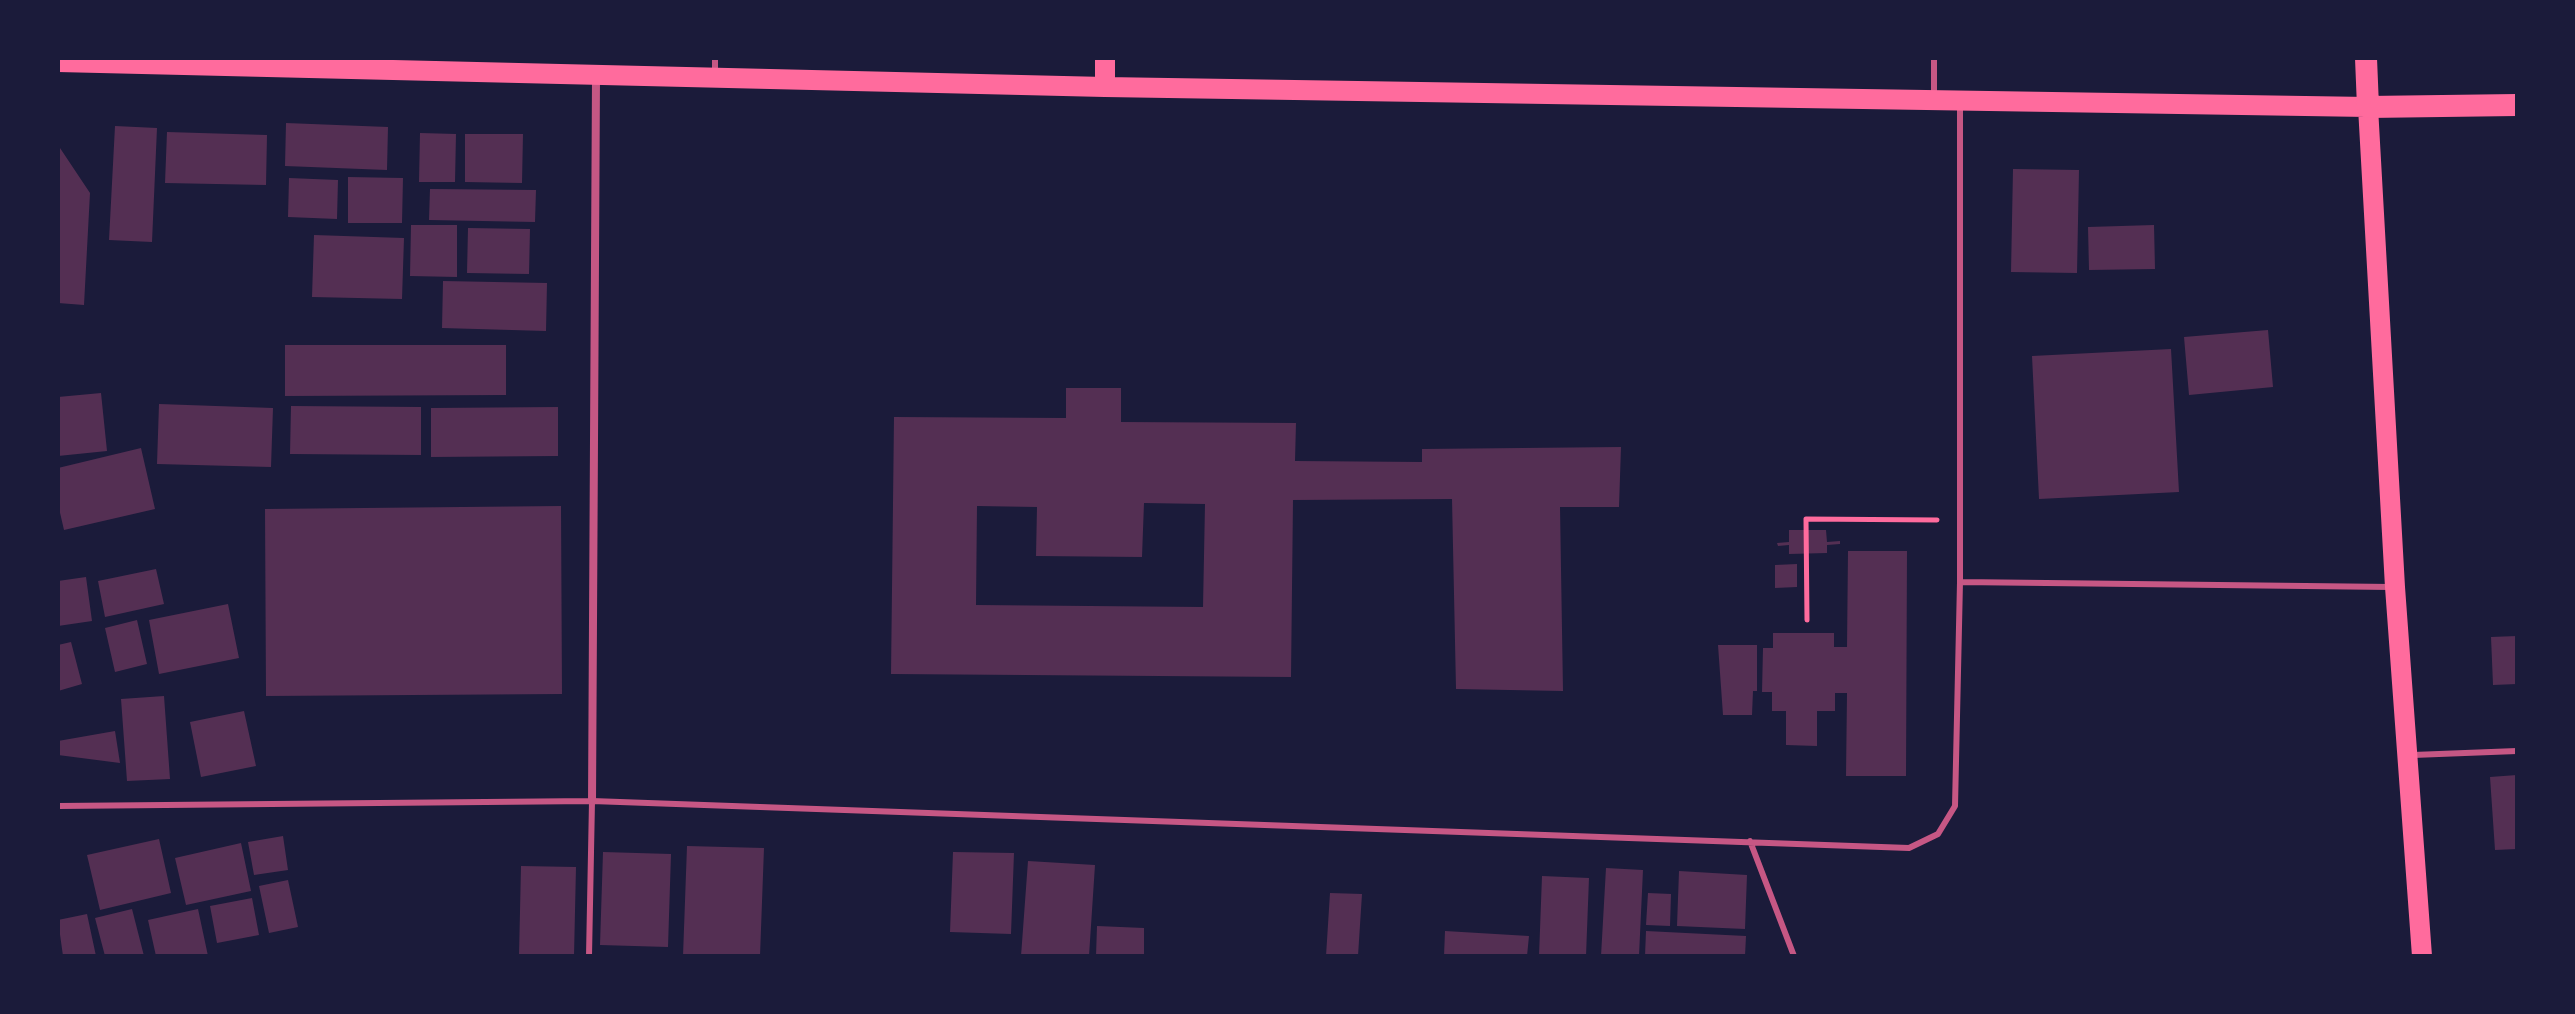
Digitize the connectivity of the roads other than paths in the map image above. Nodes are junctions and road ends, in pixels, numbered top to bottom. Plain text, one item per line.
1 (1105, 58) edge
2 (1934, 58) edge
3 (2366, 58) edge
4 (190, 61) edge
5 (58, 62) edge
6 (715, 68) edge
7 (596, 76) junction
8 (1105, 87) junction
9 (1934, 98) junction
10 (1960, 101) junction
11 (2517, 105) edge
12 (2368, 107) junction
13 (1960, 582) junction
14 (2395, 587) junction
15 (2517, 751) edge
16 (2407, 755) junction
17 (592, 801) junction
18 (58, 806) edge
19 (1750, 841) junction
20 (589, 956) edge
21 (1794, 956) edge
22 (2422, 956) edge

1 - 8 main road
2 - 9 lane
3 - 12 highway
4 - 5 main road
4 - 7 main road
6 - 7 main road
6 - 8 main road
7 - 17 street
8 - 9 main road
9 - 10 main road
10 - 12 main road
10 - 13 lane
11 - 12 highway
12 - 14 main road
13 - 14 lane
13 - 19 lane
14 - 16 main road
15 - 16 lane
16 - 22 main road
17 - 18 lane
17 - 19 lane
17 - 20 lane
19 - 21 lane

